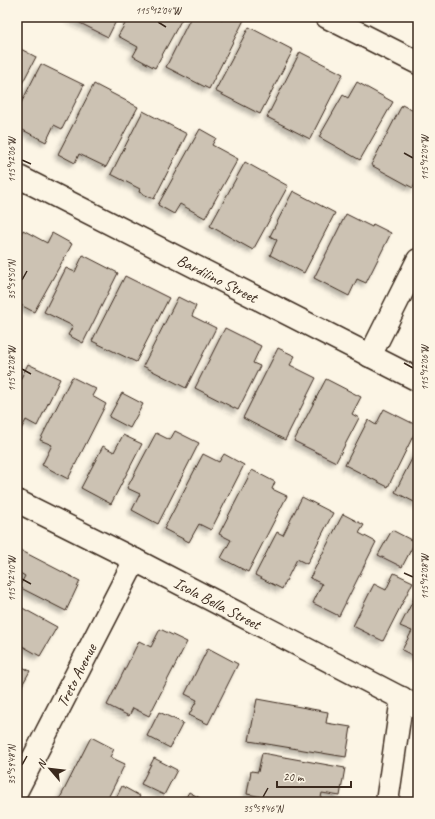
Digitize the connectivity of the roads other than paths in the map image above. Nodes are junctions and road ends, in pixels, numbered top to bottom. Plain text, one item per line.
1 (327, 17) edge
2 (418, 63) edge
3 (17, 176) edge
4 (418, 260) edge
5 (370, 356) junction
6 (418, 380) edge
7 (17, 501) edge
8 (135, 560) junction
9 (410, 702) edge
10 (17, 790) edge
11 (387, 802) edge

1 - 2 street
3 - 5 street, Bardilino Street
4 - 5 street
5 - 6 street, Bardilino Street
7 - 8 street, Isola Bella Street
8 - 9 street, Isola Bella Street
8 - 10 street, Treto Avenue
9 - 11 street

